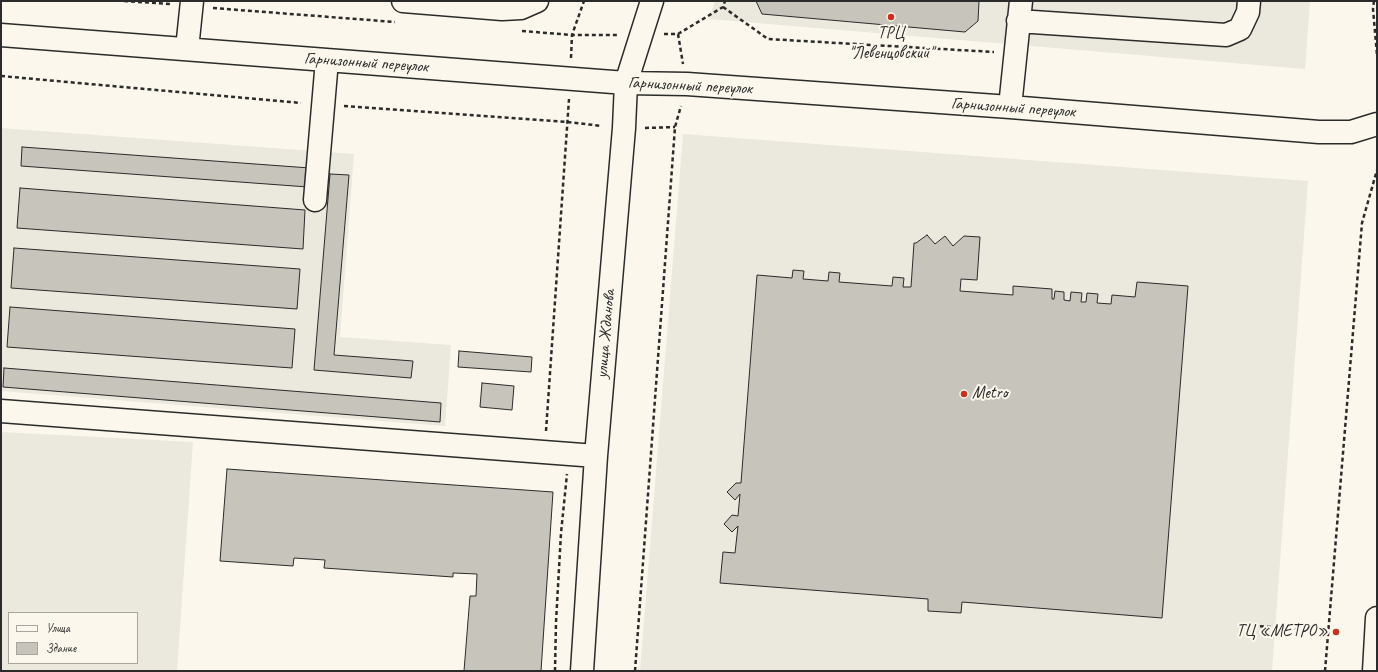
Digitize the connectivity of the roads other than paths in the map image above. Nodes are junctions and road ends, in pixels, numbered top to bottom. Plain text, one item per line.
1 (537, 1) edge
2 (652, 1) edge
3 (1249, 1) edge
4 (192, 4) edge
5 (400, 11) edge
6 (1019, 11) edge
7 (1, 35) edge
8 (187, 49) junction
9 (327, 60) junction
10 (626, 83) junction
11 (1010, 107) junction
12 (1377, 124) edge
13 (315, 200) dead end
14 (1, 411) edge
15 (596, 456) junction
16 (1377, 618) edge
17 (582, 671) edge
18 (1374, 671) edge

1 - 5 street
2 - 10 street, улица Жданова
3 - 6 street
4 - 8 street
6 - 11 street
7 - 8 street, Гарнизонный переулок
8 - 9 street, Гарнизонный переулок
9 - 10 street, Гарнизонный переулок
9 - 13 street
10 - 11 street, Гарнизонный переулок
10 - 15 street, улица Жданова
11 - 12 street, Гарнизонный переулок
14 - 15 street
15 - 17 street, улица Жданова
16 - 18 street

